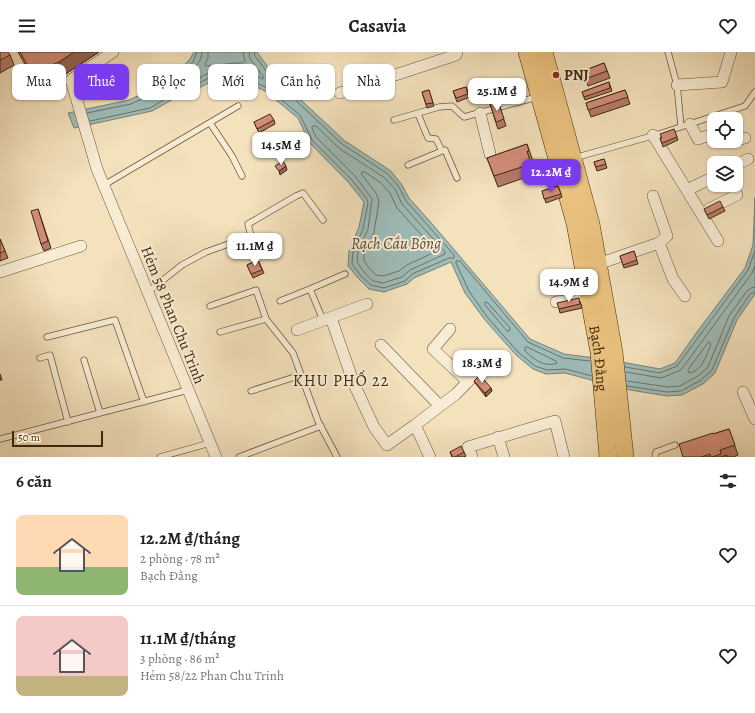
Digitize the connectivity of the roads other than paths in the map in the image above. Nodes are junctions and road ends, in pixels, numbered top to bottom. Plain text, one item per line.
1 (113, 52) edge
2 (457, 52) edge
3 (527, 52) edge
4 (544, 52) edge
5 (668, 52) edge
6 (731, 52) edge
7 (677, 85) junction
8 (755, 92) edge
9 (340, 93) dead end
10 (540, 97) junction
11 (238, 106) dead end
12 (480, 113) junction
13 (418, 114) junction
14 (394, 120) dead end
15 (210, 123) junction
16 (686, 125) junction
17 (653, 135) junction
18 (707, 136) edge
19 (442, 151) junction
20 (490, 154) dead end
21 (574, 158) junction
22 (748, 159) dead end
23 (743, 162) edge
24 (408, 165) dead end
25 (242, 176) dead end
26 (457, 178) dead end
27 (707, 180) edge
28 (104, 184) junction
29 (687, 190) junction
30 (737, 195) dead end
31 (653, 196) dead end
32 (701, 212) junction
33 (323, 220) dead end
34 (718, 241) dead end
35 (659, 243) junction
36 (81, 246) dead end
37 (598, 264) junction
38 (0, 272) edge
39 (345, 274) dead end
40 (310, 289) junction
41 (148, 292) junction
42 (685, 296) dead end
43 (589, 297) junction
44 (280, 301) dead end
45 (556, 302) edge
46 (367, 304) dead end
47 (210, 306) dead end
48 (266, 319) junction
49 (327, 319) junction
50 (450, 329) dead end
51 (297, 330) dead end
52 (220, 332) dead end
53 (47, 337) dead end
54 (381, 345) dead end
55 (606, 352) junction
56 (40, 358) dead end
57 (84, 360) dead end
58 (484, 365) dead end
59 (301, 375) junction
60 (468, 382) junction
61 (188, 390) junction
62 (251, 391) dead end
63 (743, 392) dead end
64 (611, 398) junction
65 (144, 402) junction
66 (440, 406) junction
67 (100, 413) junction
68 (755, 419) edge
69 (68, 422) junction
70 (415, 425) junction
71 (321, 426) junction
72 (498, 437) junction
73 (0, 440) edge
74 (210, 443) junction
75 (675, 444) dead end
76 (160, 457) edge
77 (216, 457) edge
78 (239, 457) edge
79 (337, 457) edge
80 (430, 457) edge
81 (472, 457) edge
82 (504, 457) edge
83 (564, 457) edge
84 (608, 457) edge
85 (625, 457) edge
86 (656, 457) edge

1 - 28 street, Hẻm 58 Phan Chu Trinh
2 - 9 street
3 - 10 main road, Bạch Đằng
4 - 21 main road, Bạch Đằng
5 - 7 lane
6 - 7 street
7 - 16 lane
8 - 16 lane
10 - 12 lane
10 - 43 main road, Bạch Đằng
11 - 15 lane
12 - 13 lane
12 - 20 street
13 - 14 lane
13 - 19 lane
15 - 25 lane
15 - 28 lane
16 - 17 lane
16 - 18 street
17 - 21 lane
17 - 29 street
19 - 24 lane
19 - 26 lane
21 - 37 main road, Bạch Đằng
22 - 23 street
27 - 29 street
28 - 41 street, Hẻm 58 Phan Chu Trinh
29 - 32 street
30 - 32 street
31 - 35 street
32 - 34 street
33 - 41 lane
35 - 37 street
35 - 42 street
36 - 38 street
37 - 55 main road, Bạch Đằng
39 - 40 lane
40 - 44 lane
40 - 49 lane
41 - 61 street, Hẻm 58 Phan Chu Trinh
43 - 45 street
43 - 55 main road, Bạch Đằng
46 - 49 street
47 - 48 lane
48 - 52 lane
48 - 59 lane
49 - 51 street
49 - 70 street
50 - 60 street
53 - 65 lane
54 - 66 street
55 - 64 main road, Bạch Đằng
56 - 69 lane
57 - 67 lane
58 - 60 street
59 - 62 lane
59 - 71 lane
60 - 66 street
61 - 65 lane
61 - 74 street, Hẻm 58 Phan Chu Trinh
63 - 68 street
64 - 84 main road, Bạch Đằng
64 - 85 main road, Bạch Đằng
65 - 67 lane
66 - 70 street
67 - 69 lane
69 - 73 lane
70 - 80 street
71 - 78 lane
71 - 79 lane
72 - 81 street
72 - 82 street
72 - 83 street
74 - 76 lane
74 - 77 street, Hẻm 58 Phan Chu Trinh
75 - 86 lane

